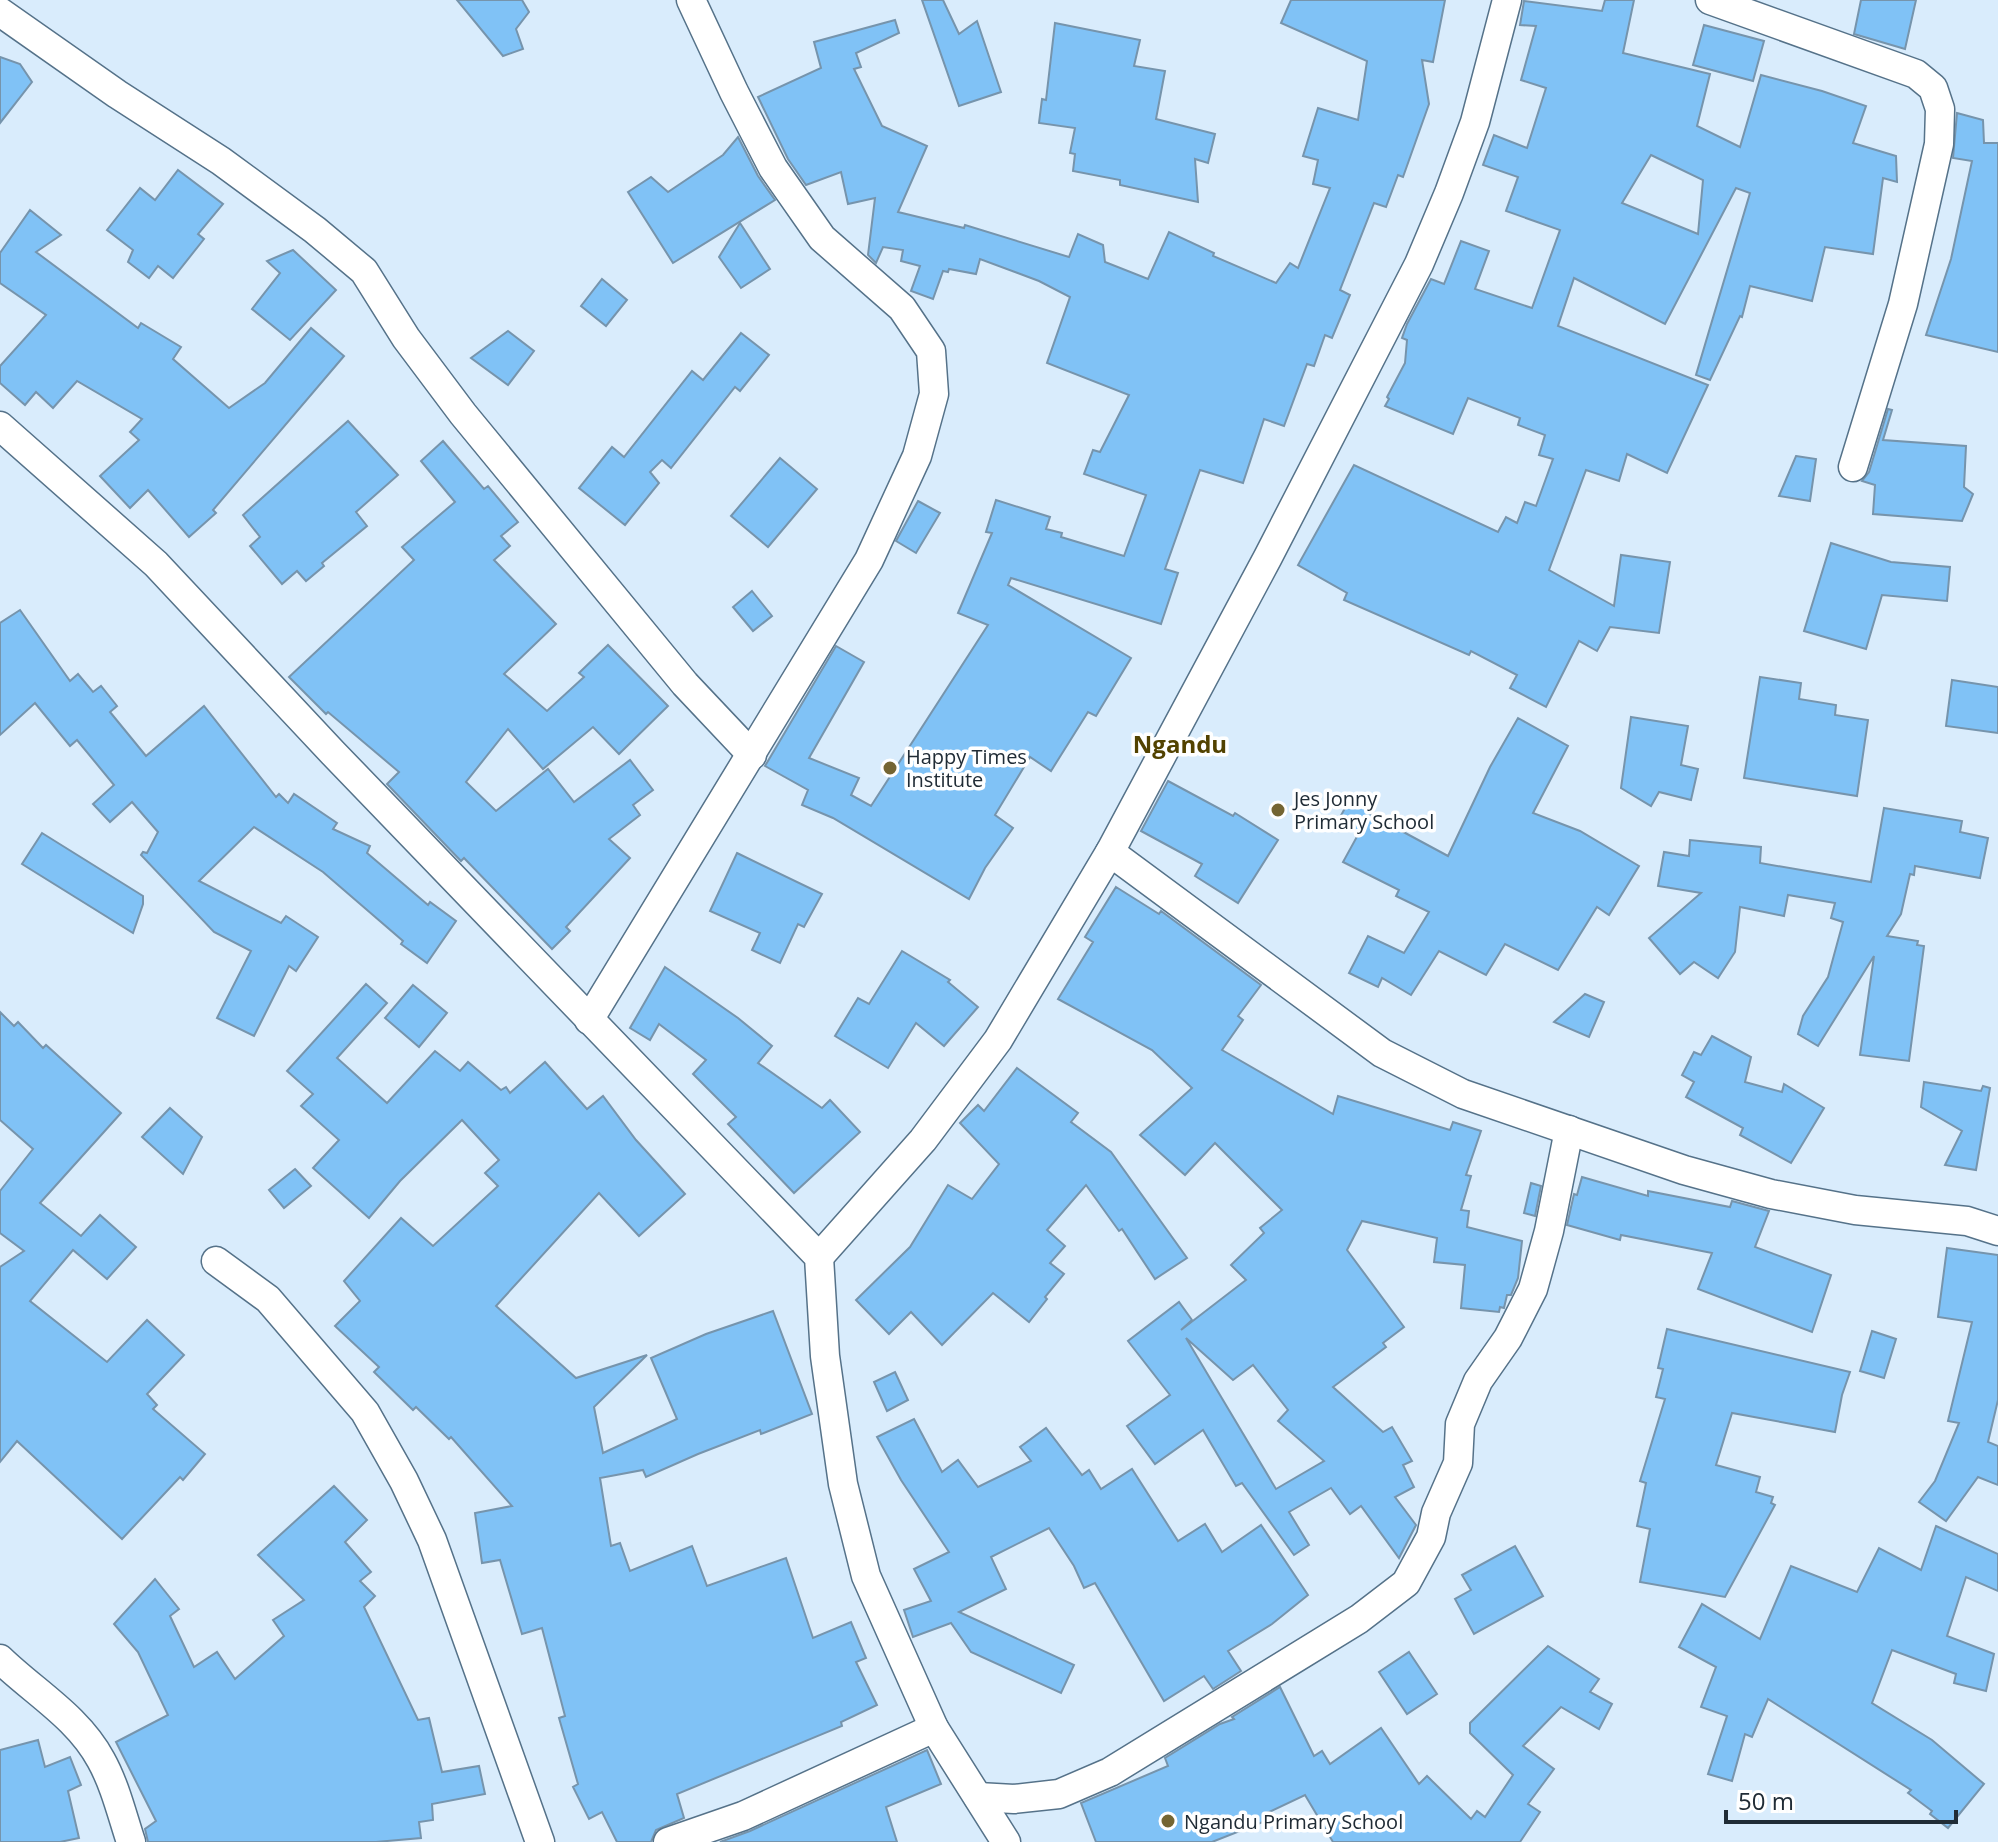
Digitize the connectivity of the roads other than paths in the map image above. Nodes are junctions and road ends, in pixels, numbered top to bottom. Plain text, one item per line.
1 (691, 0) edge
2 (1507, 0) edge
3 (1710, 0) edge
4 (0, 12) edge
5 (0, 426) edge
6 (1853, 467) dead end
7 (752, 755) junction
8 (1110, 852) junction
9 (589, 1020) junction
10 (1569, 1130) junction
11 (1998, 1231) edge
12 (819, 1257) junction
13 (216, 1261) dead end
14 (0, 1659) edge
15 (934, 1728) junction
16 (978, 1797) junction
17 (131, 1842) edge
18 (540, 1842) edge
19 (668, 1842) edge
20 (1006, 1842) edge

1 - 7 street
2 - 8 street
3 - 6 street
4 - 7 street
5 - 9 street
7 - 9 street
8 - 10 street
8 - 12 street
9 - 12 street
10 - 11 street
10 - 16 street
12 - 15 street
13 - 18 street
14 - 17 street
15 - 16 street
15 - 19 street
16 - 20 street

